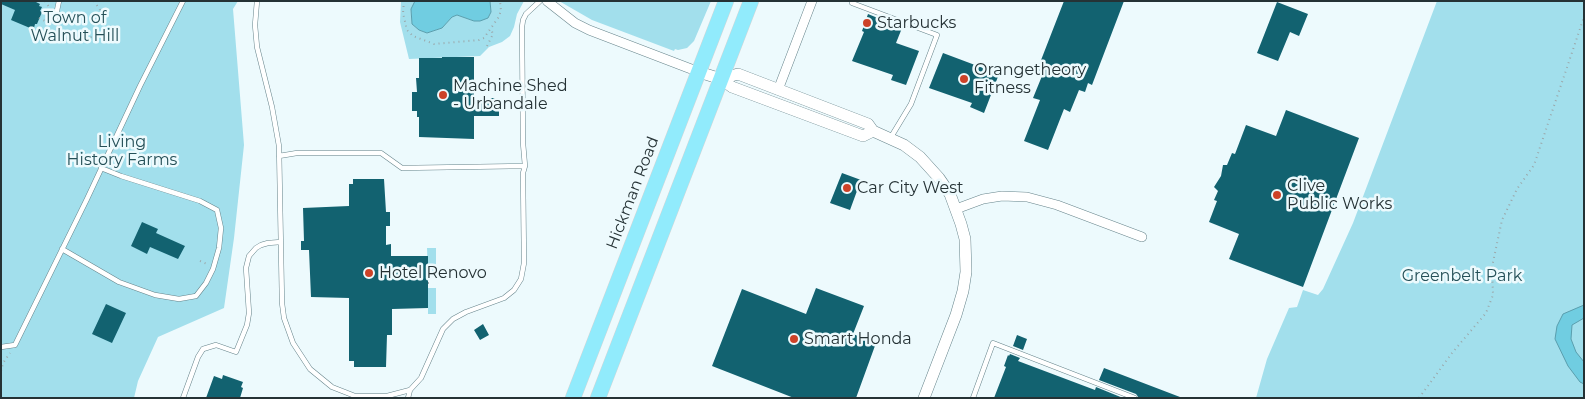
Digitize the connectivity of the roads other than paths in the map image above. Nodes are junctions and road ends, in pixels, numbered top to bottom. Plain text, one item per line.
1 (59, 1) edge
2 (183, 1) edge
3 (257, 1) edge
4 (540, 1) edge
5 (547, 1) edge
6 (726, 1) edge
7 (751, 1) edge
8 (812, 1) edge
9 (852, 3) dead end
10 (55, 20) road end
11 (699, 72) junction
12 (721, 79) junction
13 (778, 90) junction
14 (873, 131) junction
15 (890, 138) junction
16 (279, 156) junction
17 (525, 166) junction
18 (102, 168) junction
19 (956, 209) junction
20 (1142, 237) dead end
21 (281, 242) junction
22 (62, 249) junction
23 (1, 347) edge
24 (410, 390) junction
25 (183, 398) edge
26 (408, 398) edge
27 (573, 398) edge
28 (598, 398) edge
29 (924, 398) edge
30 (973, 398) edge
31 (1135, 398) edge

1 - 10 lane
2 - 18 lane
3 - 16 lane
4 - 17 lane
5 - 11 street
6 - 11 main road, Hickman Road
7 - 12 main road
8 - 13 street
9 - 15 lane
11 - 12 street
11 - 27 main road, Hickman Road
12 - 13 street
12 - 14 street
12 - 28 main road
13 - 14 street
14 - 15 street
15 - 19 street
16 - 17 lane
16 - 21 lane
17 - 24 lane
18 - 22 lane
18 - 22 lane
19 - 20 street
19 - 29 street
21 - 24 lane
21 - 25 lane
22 - 23 lane
24 - 26 lane
30 - 31 lane

